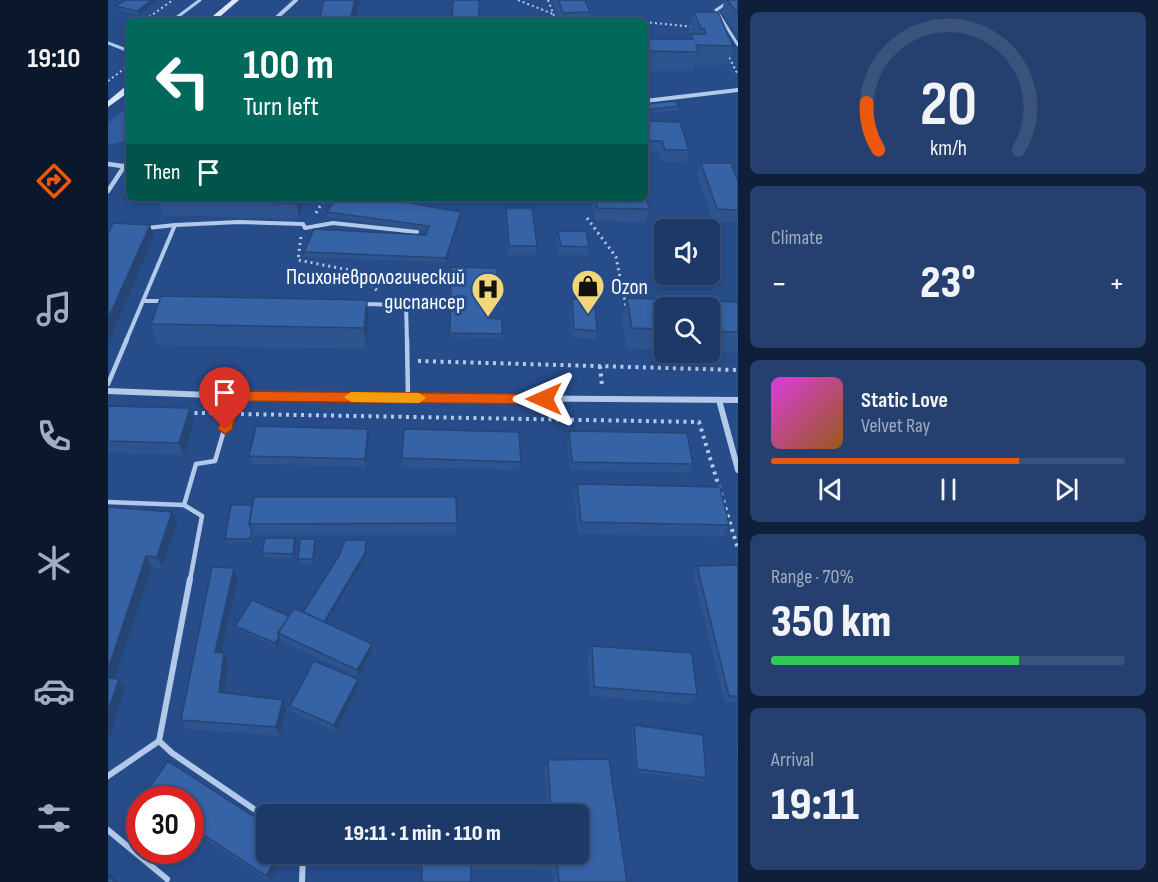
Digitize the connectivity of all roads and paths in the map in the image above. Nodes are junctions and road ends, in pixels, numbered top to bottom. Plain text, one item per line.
1 (173, 0) edge
2 (201, 0) edge
3 (236, 0) edge
4 (296, 0) edge
5 (518, 0) edge
6 (548, 0) edge
7 (732, 0) edge
8 (553, 14) junction
9 (149, 17) dead end
10 (176, 18) edge
11 (215, 18) edge
12 (276, 18) edge
13 (555, 18) edge
14 (648, 22) edge
15 (704, 27) edge
16 (108, 43) edge
17 (738, 45) edge
18 (126, 50) edge
19 (126, 66) edge
20 (108, 81) edge
21 (126, 90) edge
22 (738, 90) edge
23 (648, 101) edge
24 (108, 105) edge
25 (126, 162) edge
26 (108, 164) edge
27 (122, 166) junction
28 (108, 190) edge
29 (587, 218) dead end
30 (303, 224) junction
31 (175, 225) junction
32 (142, 228) edge
33 (417, 232) edge
34 (144, 301) junction
35 (165, 302) edge
36 (361, 304) edge
37 (394, 305) junction
38 (626, 308) edge
39 (407, 361) junction
40 (738, 370) edge
41 (108, 384) edge
42 (108, 391) edge
43 (234, 396) junction
44 (408, 398) junction
45 (719, 400) junction
46 (738, 400) edge
47 (185, 413) edge
48 (230, 414) junction
49 (738, 470) edge
50 (108, 502) edge
51 (184, 505) junction
52 (738, 549) edge
53 (159, 741) junction
54 (108, 776) edge
55 (256, 810) edge
56 (108, 830) edge
57 (303, 864) edge
58 (167, 879) dead end
59 (302, 882) edge

1 - 9 path
2 - 10 lane
3 - 11 main road
4 - 12 street
5 - 8 path
6 - 8 path
7 - 17 lane
8 - 13 path
14 - 15 path
16 - 18 lane
19 - 20 path
21 - 24 main road
22 - 23 street
25 - 27 street
26 - 27 street
27 - 28 street
29 - 38 path
30 - 31 lane
30 - 33 lane
30 - 37 path
31 - 32 lane
31 - 34 lane
34 - 35 lane
34 - 41 lane
36 - 37 lane
37 - 39 lane
39 - 40 path
39 - 44 lane
42 - 43 street
43 - 44 street
43 - 48 lane
44 - 45 street
45 - 46 street
45 - 49 street
47 - 48 path
48 - 51 lane
48 - 52 path
50 - 51 lane
51 - 53 lane
53 - 54 lane
53 - 55 lane
56 - 58 lane
57 - 59 lane

